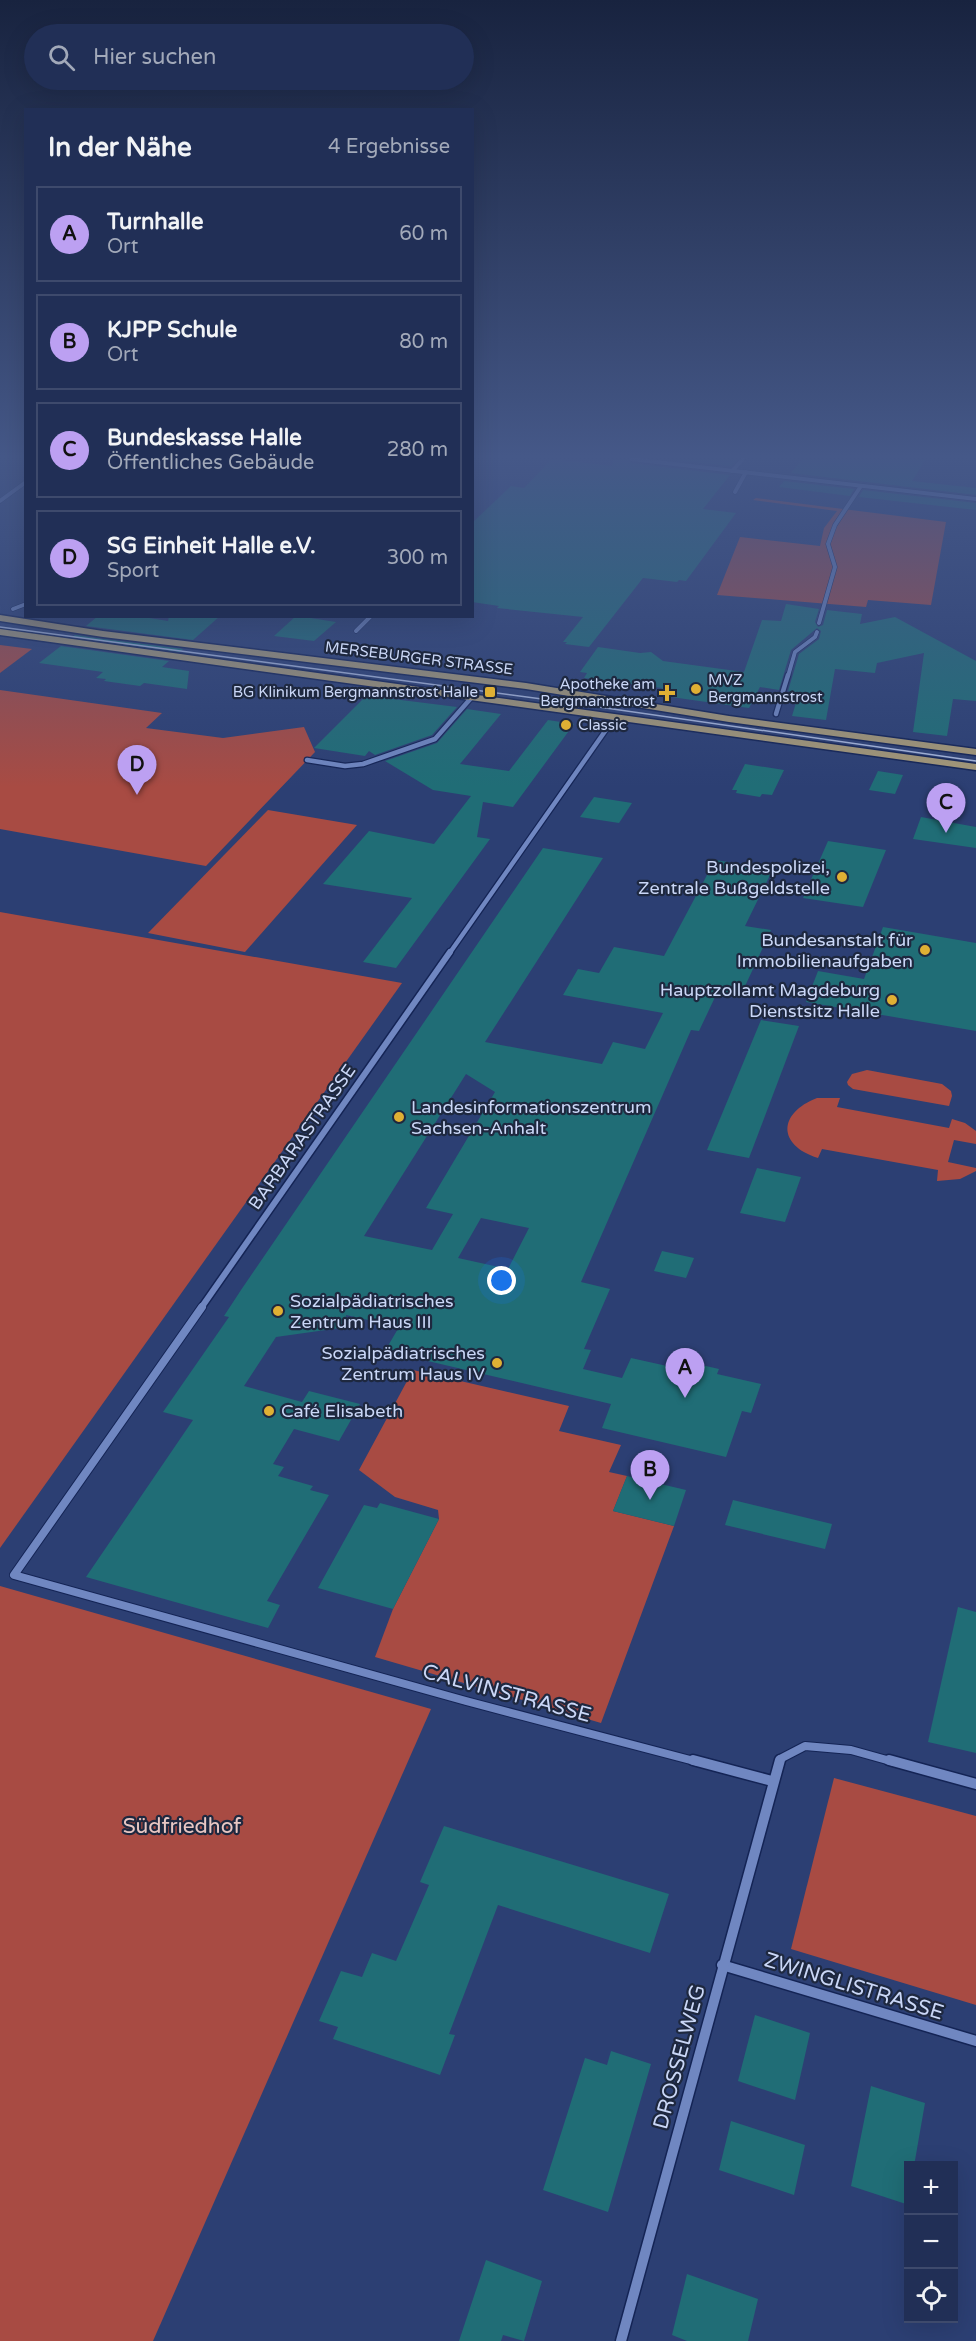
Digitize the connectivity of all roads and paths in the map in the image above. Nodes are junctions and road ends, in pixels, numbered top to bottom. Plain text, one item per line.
1 (835, 568) edge
2 (24, 605) edge
3 (13, 609) dead end
4 (0, 618) edge
5 (369, 618) edge
6 (819, 623) dead end
7 (356, 631) dead end
8 (0, 632) edge
9 (817, 632) dead end
10 (472, 697) junction
11 (776, 714) dead end
12 (615, 717) junction
13 (976, 752) edge
14 (307, 760) dead end
15 (976, 767) edge
16 (14, 1575) joint
17 (772, 1781) junction
18 (976, 1784) edge
19 (722, 1965) junction
20 (976, 2041) edge
21 (621, 2341) edge

1 - 6 street
2 - 3 street
4 - 13 main road, MERSEBURGER STRASSE
5 - 7 street
8 - 10 main road, MERSEBURGER STRASSE
9 - 11 street
10 - 12 main road, MERSEBURGER STRASSE
10 - 14 street, MERSEBURGER STRASSE
12 - 15 main road, MERSEBURGER STRASSE
12 - 16 street, BARBARASTRASSE
16 - 17 street, CALVINSTRASSE
17 - 18 street
17 - 19 street, DROSSELWEG
19 - 20 street, ZWINGLISTRASSE
19 - 21 street, DROSSELWEG

